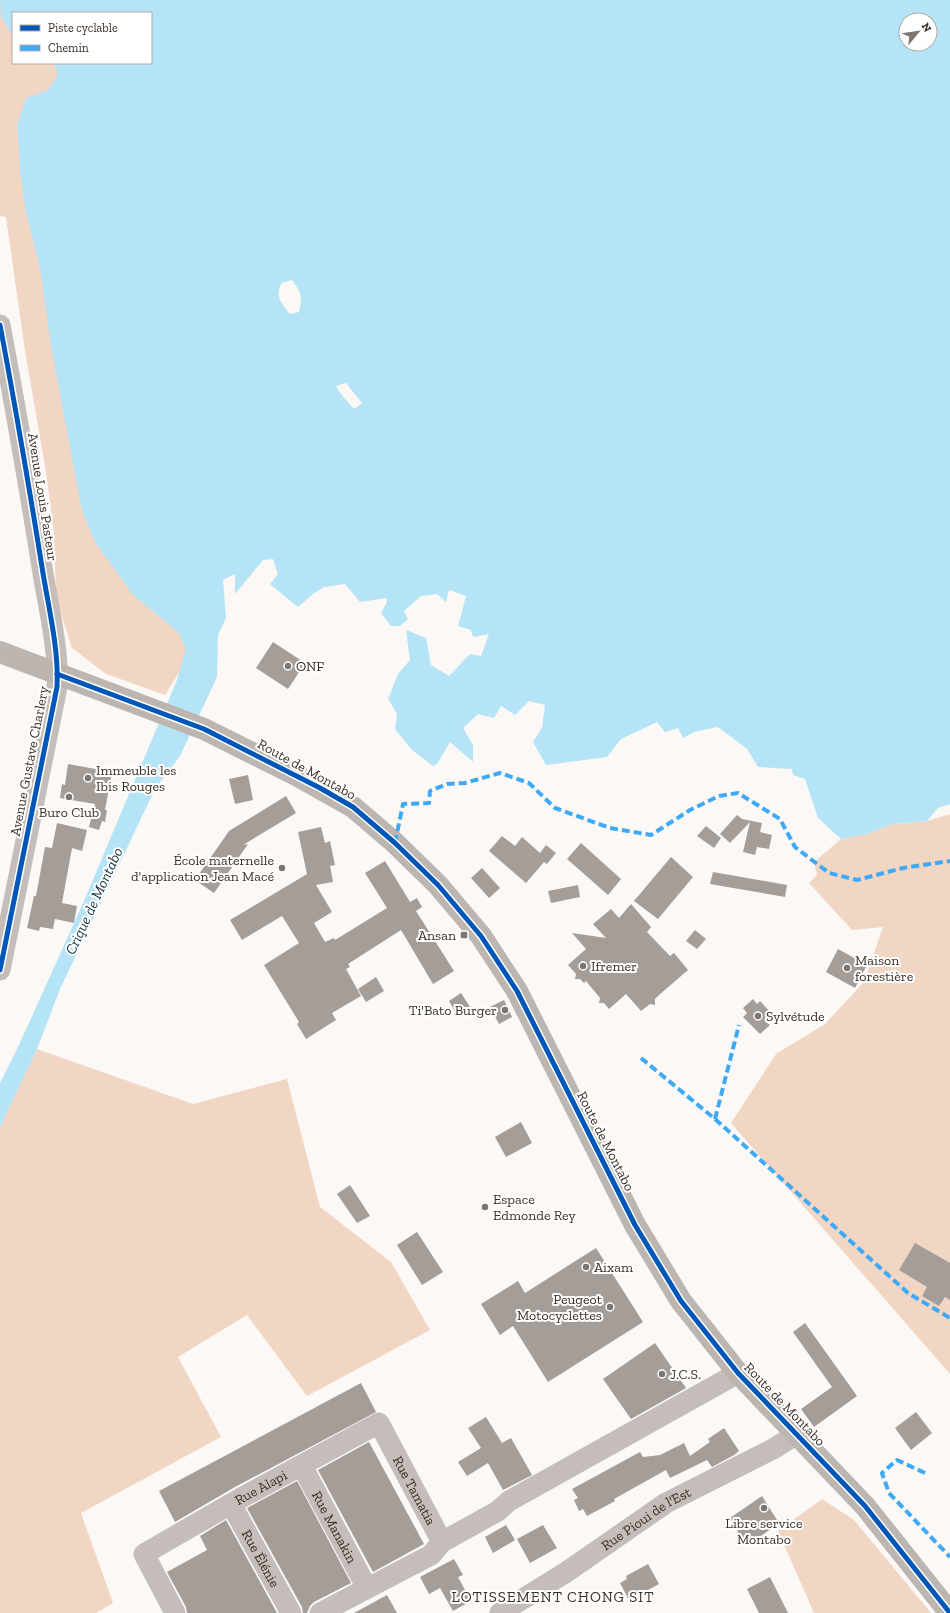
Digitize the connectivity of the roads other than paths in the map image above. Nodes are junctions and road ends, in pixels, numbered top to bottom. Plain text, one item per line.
1 (0, 325) edge
2 (0, 652) edge
3 (57, 674) junction
4 (0, 970) edge
5 (738, 1373) junction
6 (379, 1423) joint
7 (797, 1434) junction
8 (302, 1466) junction
9 (231, 1504) junction
10 (436, 1549) junction
11 (367, 1588) junction
12 (175, 1613) edge
13 (291, 1613) edge
14 (320, 1613) edge
15 (500, 1613) edge
16 (950, 1613) edge

1 - 3 street, Avenue Louis Pasteur
2 - 3 main road
3 - 4 street, Avenue Gustave Charlery
3 - 5 main road, Route de Montabo
5 - 7 main road, Route de Montabo
5 - 10 street
6 - 8 street, Rue Alapi
6 - 10 street, Rue Tamatia
7 - 15 street, Rue Pioui de l'Est
7 - 16 main road, Route de Montabo
8 - 9 street, Rue Alapi
8 - 11 street, Rue Manakin
9 - 12 street, Rue Alapi
9 - 13 street, Rue Élénie
10 - 11 street
11 - 14 street

